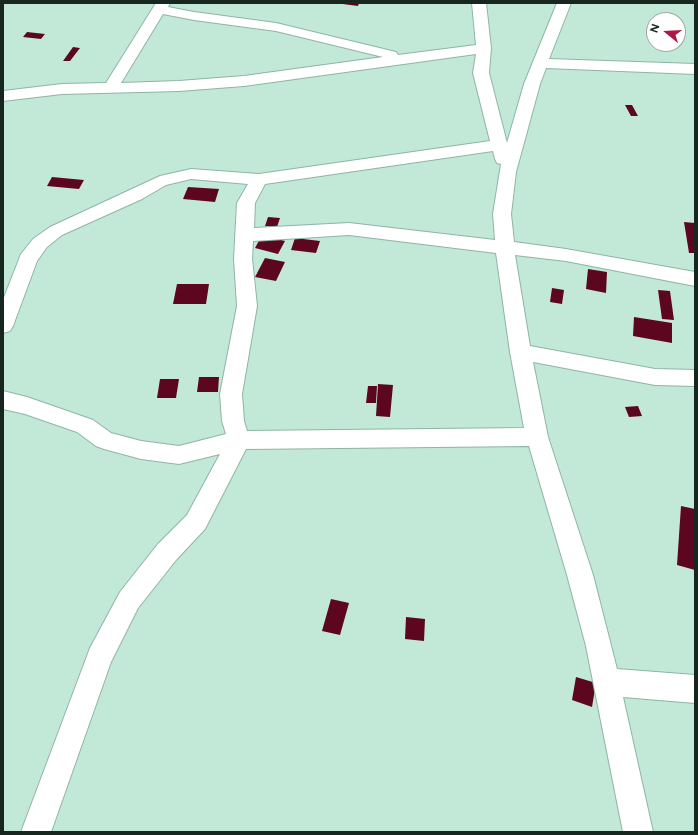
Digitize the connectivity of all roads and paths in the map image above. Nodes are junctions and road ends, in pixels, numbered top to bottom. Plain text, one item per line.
1 (479, 3) edge
2 (564, 3) edge
3 (161, 6) edge
4 (484, 48) junction
5 (402, 58) junction
6 (540, 63) junction
7 (695, 69) edge
8 (111, 87) junction
9 (3, 96) edge
10 (499, 145) junction
11 (507, 172) junction
12 (259, 179) junction
13 (244, 236) junction
14 (505, 247) junction
15 (695, 278) edge
16 (3, 326) edge
17 (520, 352) junction
18 (695, 378) edge
19 (3, 400) edge
20 (537, 436) junction
21 (239, 440) junction
22 (607, 682) junction
23 (695, 689) edge
24 (36, 832) edge
25 (638, 832) edge

1 - 4 street
2 - 6 street
3 - 5 street
3 - 8 street
4 - 5 street
4 - 10 street
5 - 8 street
6 - 7 street
6 - 11 street
8 - 9 street
10 - 11 street
10 - 12 street
11 - 14 street
12 - 13 street
12 - 16 street
13 - 14 street
13 - 21 street
14 - 15 street
14 - 17 street
17 - 18 street
17 - 20 street
19 - 21 street
20 - 21 street
20 - 22 street
21 - 24 street
22 - 23 street
22 - 25 street

